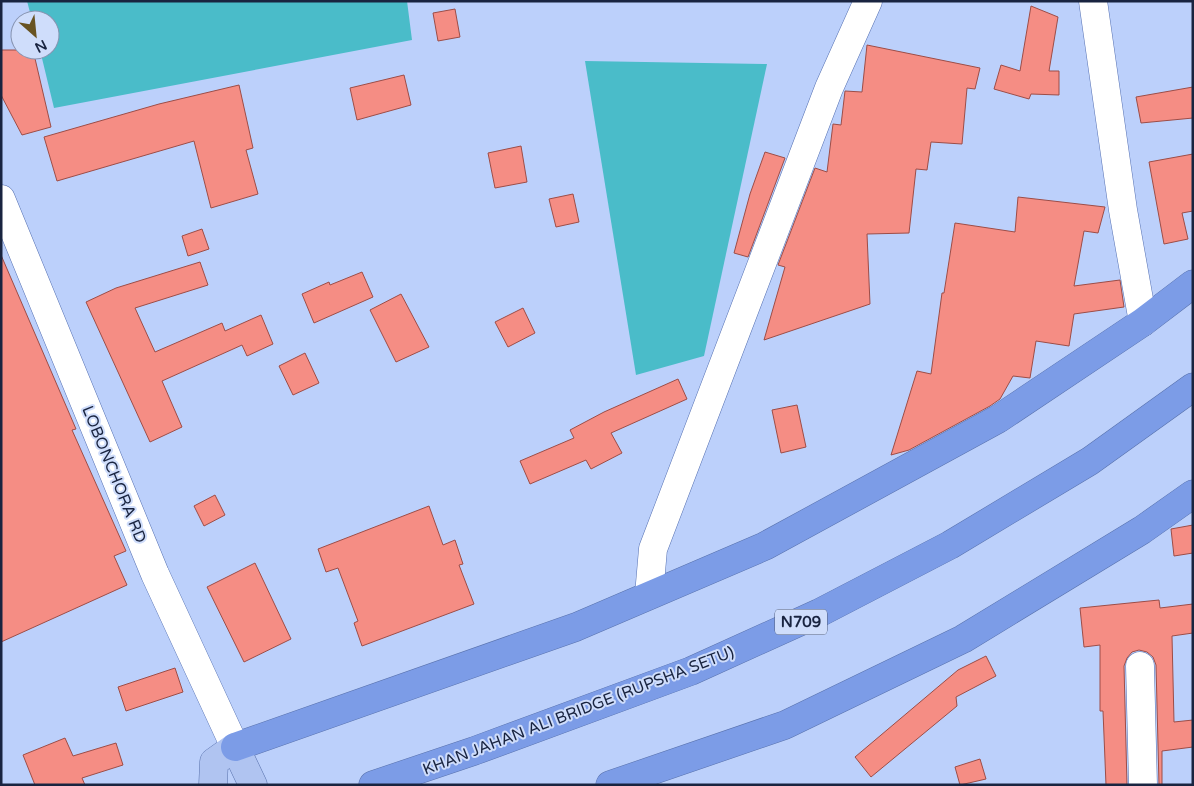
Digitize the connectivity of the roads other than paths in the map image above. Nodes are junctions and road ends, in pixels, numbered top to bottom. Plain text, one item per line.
1 (868, 1) edge
2 (1093, 1) edge
3 (1, 199) edge
4 (1193, 284) edge
5 (1143, 322) junction
6 (1193, 387) edge
7 (1193, 494) edge
8 (649, 595) junction
9 (1140, 666) dead end
10 (235, 747) junction
11 (213, 785) edge
12 (253, 785) edge
13 (373, 785) edge
14 (610, 785) edge
15 (1143, 785) edge

1 - 8 street
2 - 5 street
3 - 10 street, LOBONCHORA RD
4 - 5 highway
5 - 8 highway
6 - 13 highway, KHAN JAHAN ALI BRIDGE (RUPSHA SETU) / N709
7 - 14 highway
8 - 10 highway
9 - 15 street
10 - 11 main road
10 - 12 main road

